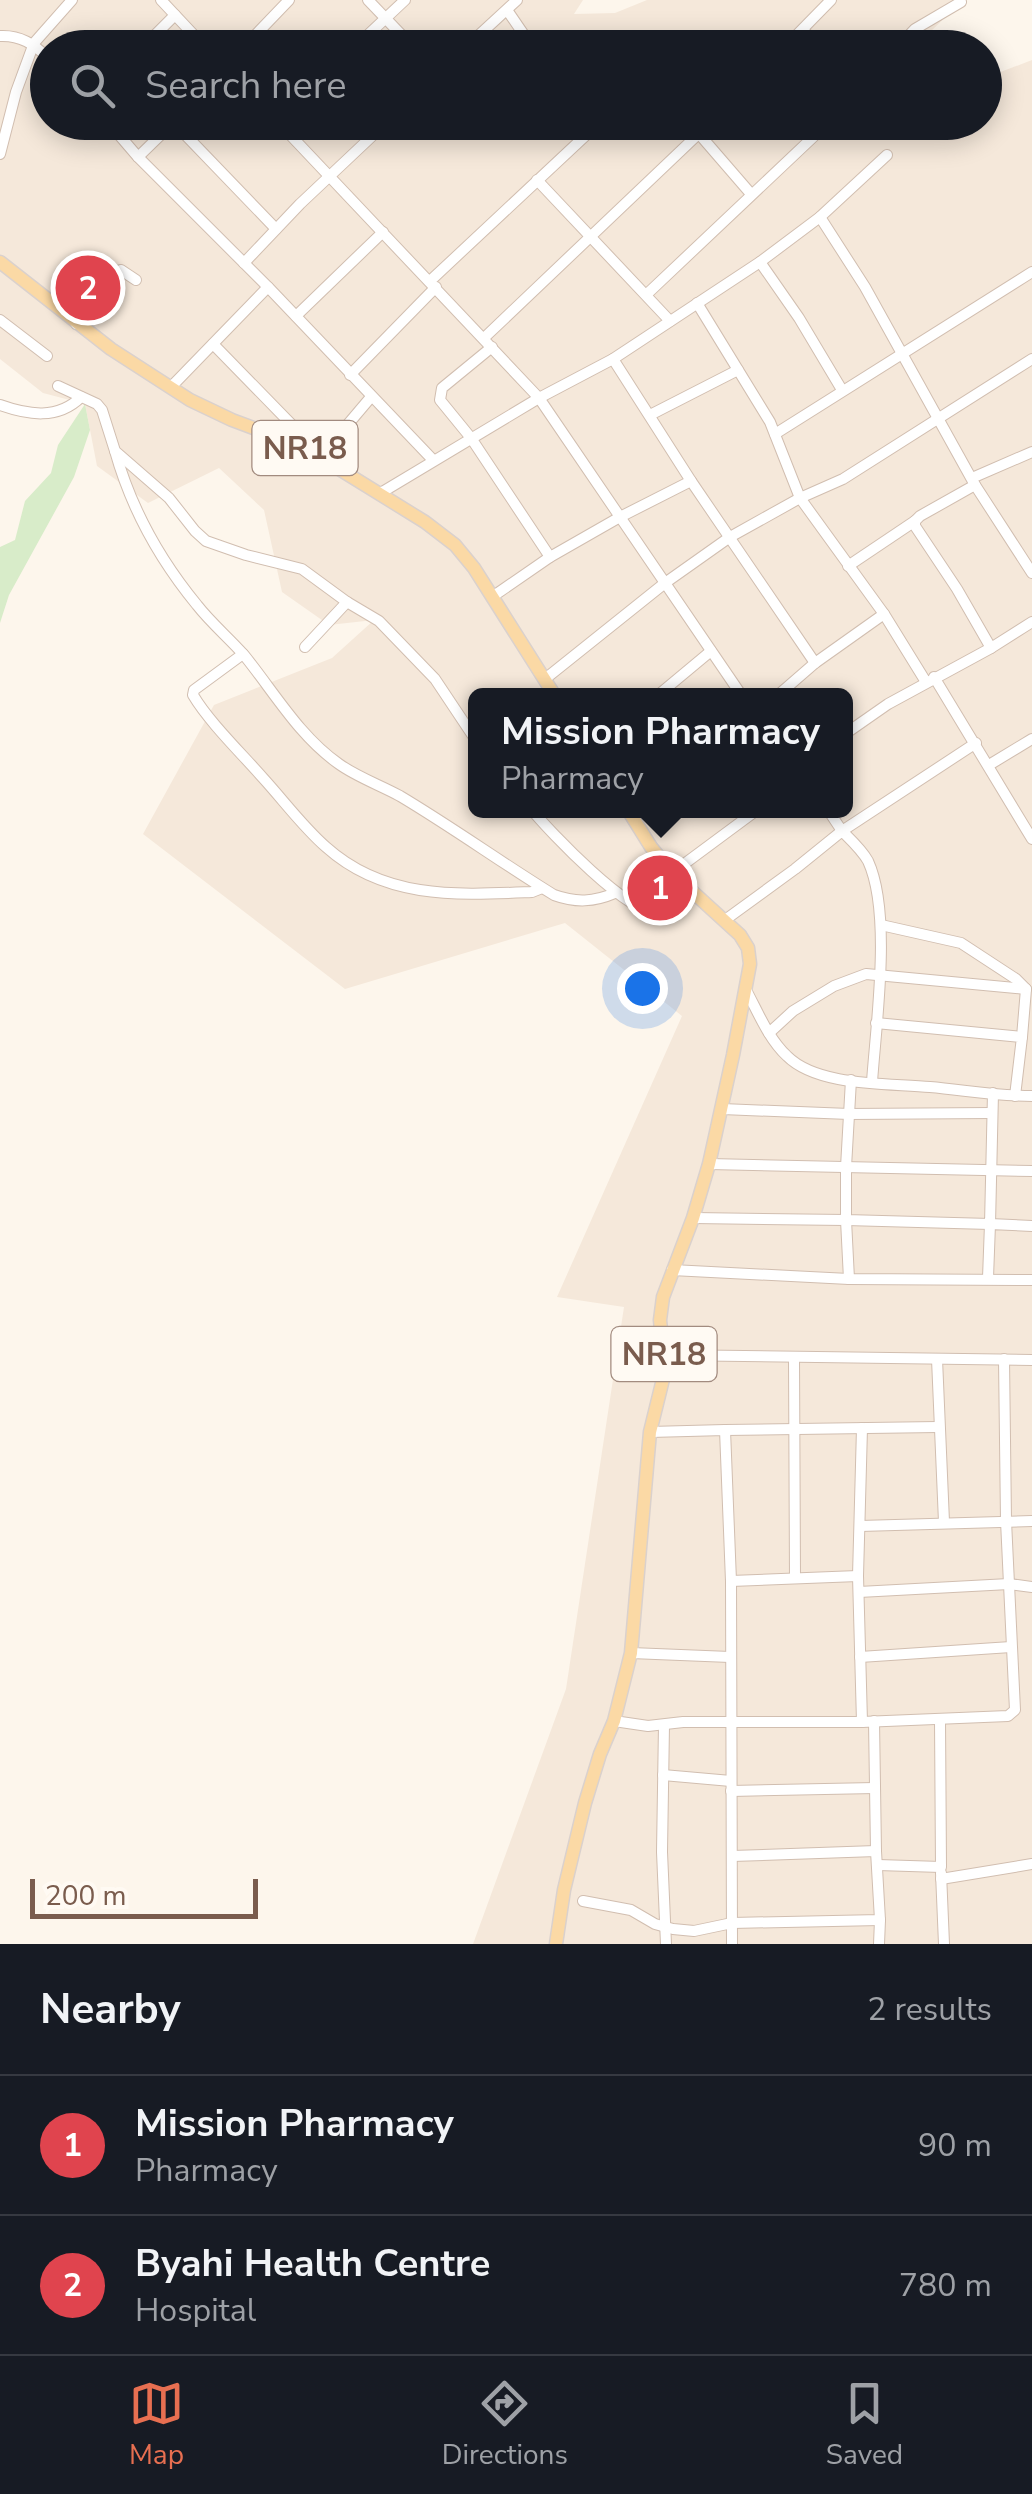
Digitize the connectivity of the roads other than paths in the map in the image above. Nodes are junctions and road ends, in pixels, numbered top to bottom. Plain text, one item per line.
1 (72, 0) edge
2 (161, 0) edge
3 (368, 0) edge
4 (405, 0) edge
5 (517, 0) edge
6 (830, 0) edge
7 (961, 2) dead end
8 (281, 3) edge
9 (507, 10) junction
10 (175, 15) junction
11 (386, 19) junction
12 (45, 30) edge
13 (160, 30) edge
14 (189, 30) edge
15 (258, 30) edge
16 (374, 30) edge
17 (397, 30) edge
18 (485, 30) edge
19 (521, 30) edge
20 (803, 30) edge
21 (914, 30) edge
22 (0, 36) edge
23 (30, 42) edge
24 (30, 54) edge
25 (123, 140) edge
26 (156, 140) edge
27 (190, 140) edge
28 (295, 140) edge
29 (368, 140) edge
30 (580, 140) edge
31 (694, 140) edge
32 (705, 140) edge
33 (810, 140) edge
34 (0, 154) edge
35 (887, 154) dead end
36 (138, 157) junction
37 (330, 178) junction
38 (537, 180) junction
39 (751, 194) junction
40 (820, 217) junction
41 (276, 229) junction
42 (383, 232) junction
43 (590, 238) junction
44 (0, 262) edge
45 (760, 262) junction
46 (244, 263) junction
47 (1032, 272) edge
48 (136, 280) dead end
49 (433, 284) junction
50 (268, 287) junction
51 (647, 294) junction
52 (697, 303) junction
53 (296, 316) junction
54 (0, 320) edge
55 (670, 321) junction
56 (76, 324) junction
57 (484, 338) junction
58 (213, 344) junction
59 (492, 348) junction
60 (902, 353) junction
61 (47, 356) dead end
62 (1032, 359) edge
63 (613, 360) junction
64 (738, 370) junction
65 (350, 374) junction
66 (58, 386) dead end
67 (171, 388) junction
68 (842, 390) junction
69 (81, 397) junction
70 (371, 397) junction
71 (539, 398) junction
72 (0, 405) edge
73 (650, 415) junction
74 (938, 418) junction
75 (775, 434) junction
76 (471, 438) junction
77 (302, 446) junction
78 (115, 452) junction
79 (1032, 452) edge
80 (321, 456) junction
81 (433, 460) junction
82 (690, 481) junction
83 (974, 482) junction
84 (380, 494) junction
85 (800, 498) junction
86 (620, 517) junction
87 (915, 522) junction
88 (730, 537) junction
89 (550, 557) junction
90 (848, 566) junction
91 (1032, 574) edge
92 (665, 583) junction
93 (492, 596) junction
94 (347, 602) junction
95 (884, 614) junction
96 (1032, 622) edge
97 (304, 648) dead end
98 (991, 648) junction
99 (710, 651) junction
100 (243, 654) junction
101 (815, 663) junction
102 (545, 679) junction
103 (930, 679) junction
104 (551, 688) edge
105 (666, 688) edge
106 (736, 688) edge
107 (785, 688) edge
108 (853, 728) edge
109 (468, 729) edge
110 (1032, 739) edge
111 (976, 743) junction
112 (989, 766) junction
113 (540, 818) edge
114 (633, 818) edge
115 (746, 818) edge
116 (833, 818) edge
117 (842, 831) junction
118 (1030, 833) edge
119 (672, 874) junction
120 (687, 887) junction
121 (542, 888) junction
122 (615, 892) junction
123 (725, 920) junction
124 (881, 925) junction
125 (878, 974) junction
126 (1026, 989) junction
127 (746, 990) junction
128 (876, 1023) junction
129 (768, 1032) junction
130 (1022, 1037) junction
131 (851, 1080) junction
132 (872, 1082) junction
133 (955, 1089) junction
134 (993, 1093) junction
135 (1016, 1096) junction
136 (1032, 1096) edge
137 (722, 1109) junction
138 (960, 1113) junction
139 (992, 1113) junction
140 (849, 1114) junction
141 (709, 1164) junction
142 (846, 1167) junction
143 (990, 1171) junction
144 (1032, 1172) edge
145 (692, 1218) junction
146 (846, 1220) junction
147 (990, 1224) junction
148 (1032, 1226) edge
149 (672, 1270) junction
150 (988, 1278) junction
151 (849, 1279) junction
152 (1032, 1280) edge
153 (664, 1355) junction
154 (794, 1358) junction
155 (937, 1359) junction
156 (1004, 1360) junction
157 (1032, 1360) edge
158 (938, 1427) junction
159 (862, 1428) junction
160 (725, 1430) junction
161 (794, 1430) junction
162 (650, 1432) junction
163 (1032, 1520) edge
164 (1006, 1521) junction
165 (944, 1522) junction
166 (860, 1526) junction
167 (858, 1576) junction
168 (795, 1578) junction
169 (730, 1581) junction
170 (1009, 1584) junction
171 (1032, 1587) edge
172 (859, 1592) junction
173 (1011, 1647) junction
174 (631, 1653) junction
175 (730, 1657) junction
176 (860, 1657) junction
177 (940, 1720) junction
178 (614, 1721) junction
179 (730, 1722) junction
180 (868, 1722) junction
181 (664, 1725) junction
182 (663, 1776) junction
183 (731, 1786) junction
184 (875, 1788) junction
185 (876, 1851) junction
186 (732, 1856) junction
187 (1032, 1864) edge
188 (878, 1865) junction
189 (941, 1873) junction
190 (583, 1901) dead end
191 (880, 1920) junction
192 (732, 1924) junction
193 (666, 1926) junction
194 (556, 1944) edge
195 (666, 1944) edge
196 (732, 1944) edge
197 (879, 1944) edge
198 (944, 1944) edge

1 - 12 street
2 - 10 street
3 - 11 street
4 - 11 street
5 - 9 street
6 - 20 street
7 - 21 street
8 - 15 street
9 - 18 street
9 - 19 street
10 - 13 street
10 - 14 street
11 - 16 street
11 - 17 street
22 - 23 street
24 - 34 street
25 - 36 street
26 - 36 street
27 - 41 street
28 - 37 street
29 - 37 street
30 - 38 street
31 - 43 street
32 - 39 street
33 - 39 street
35 - 40 street
36 - 46 street
37 - 41 street
37 - 42 street
38 - 43 street
38 - 49 street
39 - 51 street
40 - 45 street
40 - 60 street
41 - 46 street
42 - 49 street
42 - 53 street
43 - 51 street
43 - 57 street
44 - 56 main road, NR18
45 - 52 street
45 - 68 street
46 - 50 street
47 - 60 street
48 - 56 street
49 - 57 street
49 - 65 street
50 - 53 street
50 - 58 street
51 - 55 street
52 - 55 street
52 - 64 street
53 - 65 street
54 - 61 street
55 - 63 street
56 - 67 main road, NR18
57 - 59 street
58 - 67 street
58 - 77 street
59 - 71 street
59 - 76 street
60 - 68 street
60 - 74 street
62 - 74 street
63 - 71 street
63 - 73 street
64 - 73 street
64 - 75 street
65 - 70 street
66 - 69 street
67 - 77 main road, NR18
68 - 75 street
69 - 72 street
69 - 78 street
70 - 80 street
70 - 81 street
71 - 76 street
71 - 86 street
73 - 82 street
74 - 83 street
74 - 85 street
75 - 85 street
76 - 81 street
76 - 89 street
77 - 80 main road, NR18
78 - 94 street
78 - 100 street
79 - 83 street
80 - 84 main road, NR18
81 - 84 street
82 - 86 street
82 - 88 street
83 - 87 street
83 - 91 street
84 - 93 main road, NR18
85 - 88 street
85 - 90 street
86 - 89 street
86 - 92 street
87 - 90 street
87 - 98 street
88 - 92 street
88 - 101 street
89 - 93 street
90 - 95 street
92 - 99 street
92 - 102 street
93 - 102 main road, NR18
94 - 97 street
94 - 109 street
95 - 101 street
95 - 103 street
96 - 98 street
98 - 103 street
99 - 105 street
99 - 106 street
100 - 121 street
100 - 121 street
101 - 107 street
102 - 104 main road, NR18
103 - 108 street
103 - 111 street
110 - 112 street
111 - 112 street
111 - 117 street
112 - 118 street
113 - 122 street
114 - 119 main road, NR18
115 - 119 street
116 - 117 street
117 - 123 street
117 - 124 street
119 - 120 main road, NR18
120 - 122 street
120 - 123 main road, NR18
121 - 122 street
123 - 127 main road, NR18
124 - 125 street
124 - 126 street
125 - 126 street
125 - 128 street
125 - 129 street
126 - 130 street
127 - 129 street
127 - 137 main road, NR18
128 - 130 street
128 - 132 street
129 - 131 street
130 - 135 street
131 - 132 street
131 - 140 street
132 - 133 street
133 - 134 street
133 - 138 street
134 - 135 street
134 - 139 street
135 - 136 street
137 - 140 street
137 - 141 main road, NR18
138 - 139 street
138 - 140 street
139 - 143 street
140 - 142 street
141 - 142 street
141 - 145 main road, NR18
142 - 143 street
142 - 146 street
143 - 144 street
143 - 147 street
145 - 146 street
145 - 149 main road, NR18
146 - 147 street
146 - 151 street
147 - 148 street
147 - 150 street
149 - 151 street
149 - 153 main road, NR18
150 - 151 street
150 - 152 street
153 - 154 street
153 - 162 main road, NR18
154 - 155 street
154 - 161 street
155 - 156 street
155 - 158 street
156 - 157 street
156 - 164 street
158 - 159 street
158 - 165 street
159 - 161 street
159 - 166 street
160 - 161 street
160 - 162 street
160 - 169 street
161 - 168 street
162 - 174 main road, NR18
163 - 164 street
164 - 165 street
164 - 170 street
165 - 166 street
166 - 167 street
167 - 168 street
167 - 172 street
168 - 169 street
169 - 175 street
170 - 171 street
170 - 172 street
170 - 173 street
172 - 176 street
173 - 176 street
173 - 177 street
174 - 175 street
174 - 178 main road, NR18
175 - 179 street
176 - 180 street
177 - 180 street
177 - 189 street
178 - 181 street
178 - 194 main road, NR18
179 - 180 street
179 - 181 street
179 - 183 street
180 - 184 street
181 - 182 street
182 - 183 street
182 - 193 street
183 - 184 street
183 - 186 street
184 - 185 street
185 - 186 street
185 - 188 street
186 - 192 street
187 - 189 street
188 - 189 street
188 - 191 street
189 - 198 street
190 - 193 street
191 - 192 street
191 - 197 street
192 - 193 street
192 - 196 street
193 - 195 street

